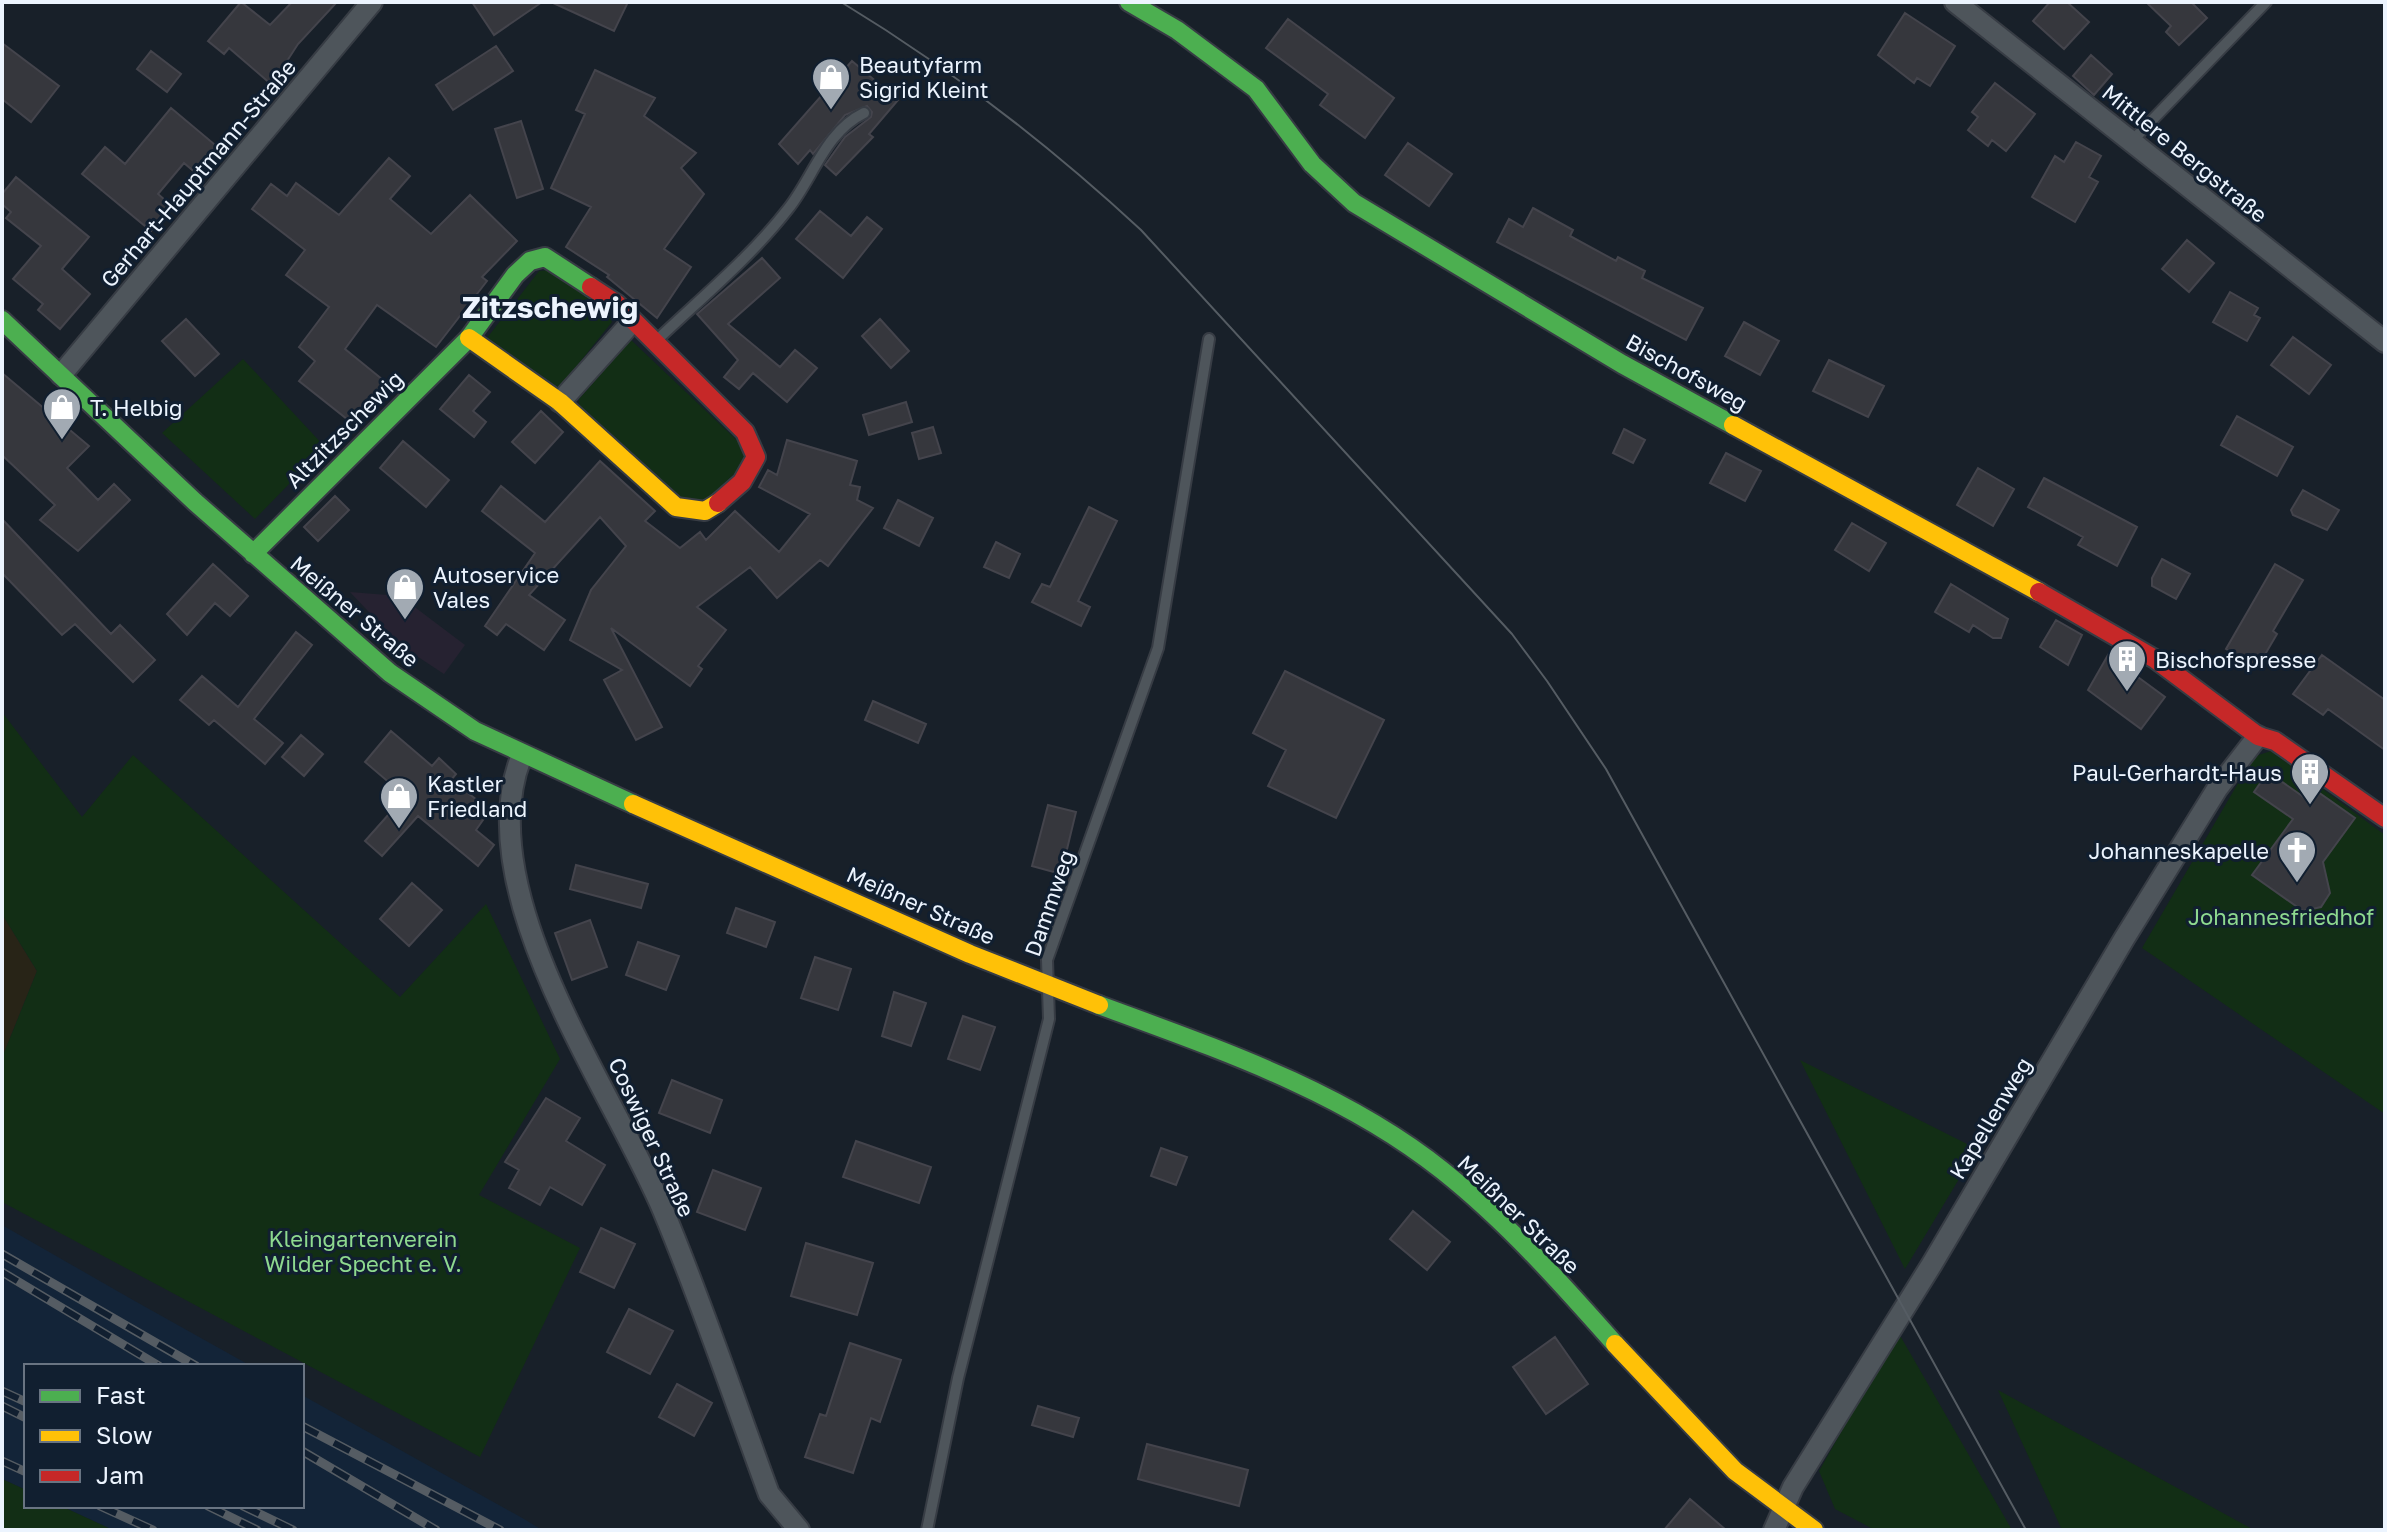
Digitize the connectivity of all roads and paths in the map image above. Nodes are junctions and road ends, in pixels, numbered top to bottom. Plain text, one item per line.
1 (372, 2) edge
2 (1129, 2) edge
3 (1955, 2) edge
4 (2266, 2) edge
5 (864, 113) dead end
6 (2133, 140) junction
7 (2, 320) edge
8 (632, 322) junction
9 (469, 338) junction
10 (1209, 339) dead end
11 (2385, 342) edge
12 (654, 343) junction
13 (61, 375) junction
14 (560, 402) junction
15 (253, 554) junction
16 (2258, 736) junction
17 (522, 755) junction
18 (2385, 818) edge
19 (1046, 985) junction
20 (1779, 1521) edge
21 (799, 1530) edge
22 (927, 1530) edge
23 (1814, 1530) edge

1 - 13 street, Gerhart-Hauptmann-Straße
2 - 16 street, Bischofsweg
3 - 6 street, Mittlere Bergstraße
4 - 6 lane
5 - 12 lane
6 - 11 street, Mittlere Bergstraße
7 - 13 street, Meißner Straße
8 - 9 street, Altzitzschewig
8 - 12 street, Altzitzschewig
8 - 14 street
9 - 14 street, Altzitzschewig
9 - 15 street, Altzitzschewig
10 - 19 lane, Dammweg
12 - 14 street, Altzitzschewig
13 - 15 street, Meißner Straße
15 - 17 street, Meißner Straße
16 - 18 street, Bischofsweg
16 - 20 street, Kapellenweg
17 - 19 street, Meißner Straße
17 - 21 street, Coswiger Straße
19 - 20 street, Meißner Straße
19 - 22 lane, Dammweg
20 - 23 street, Meißner Straße

